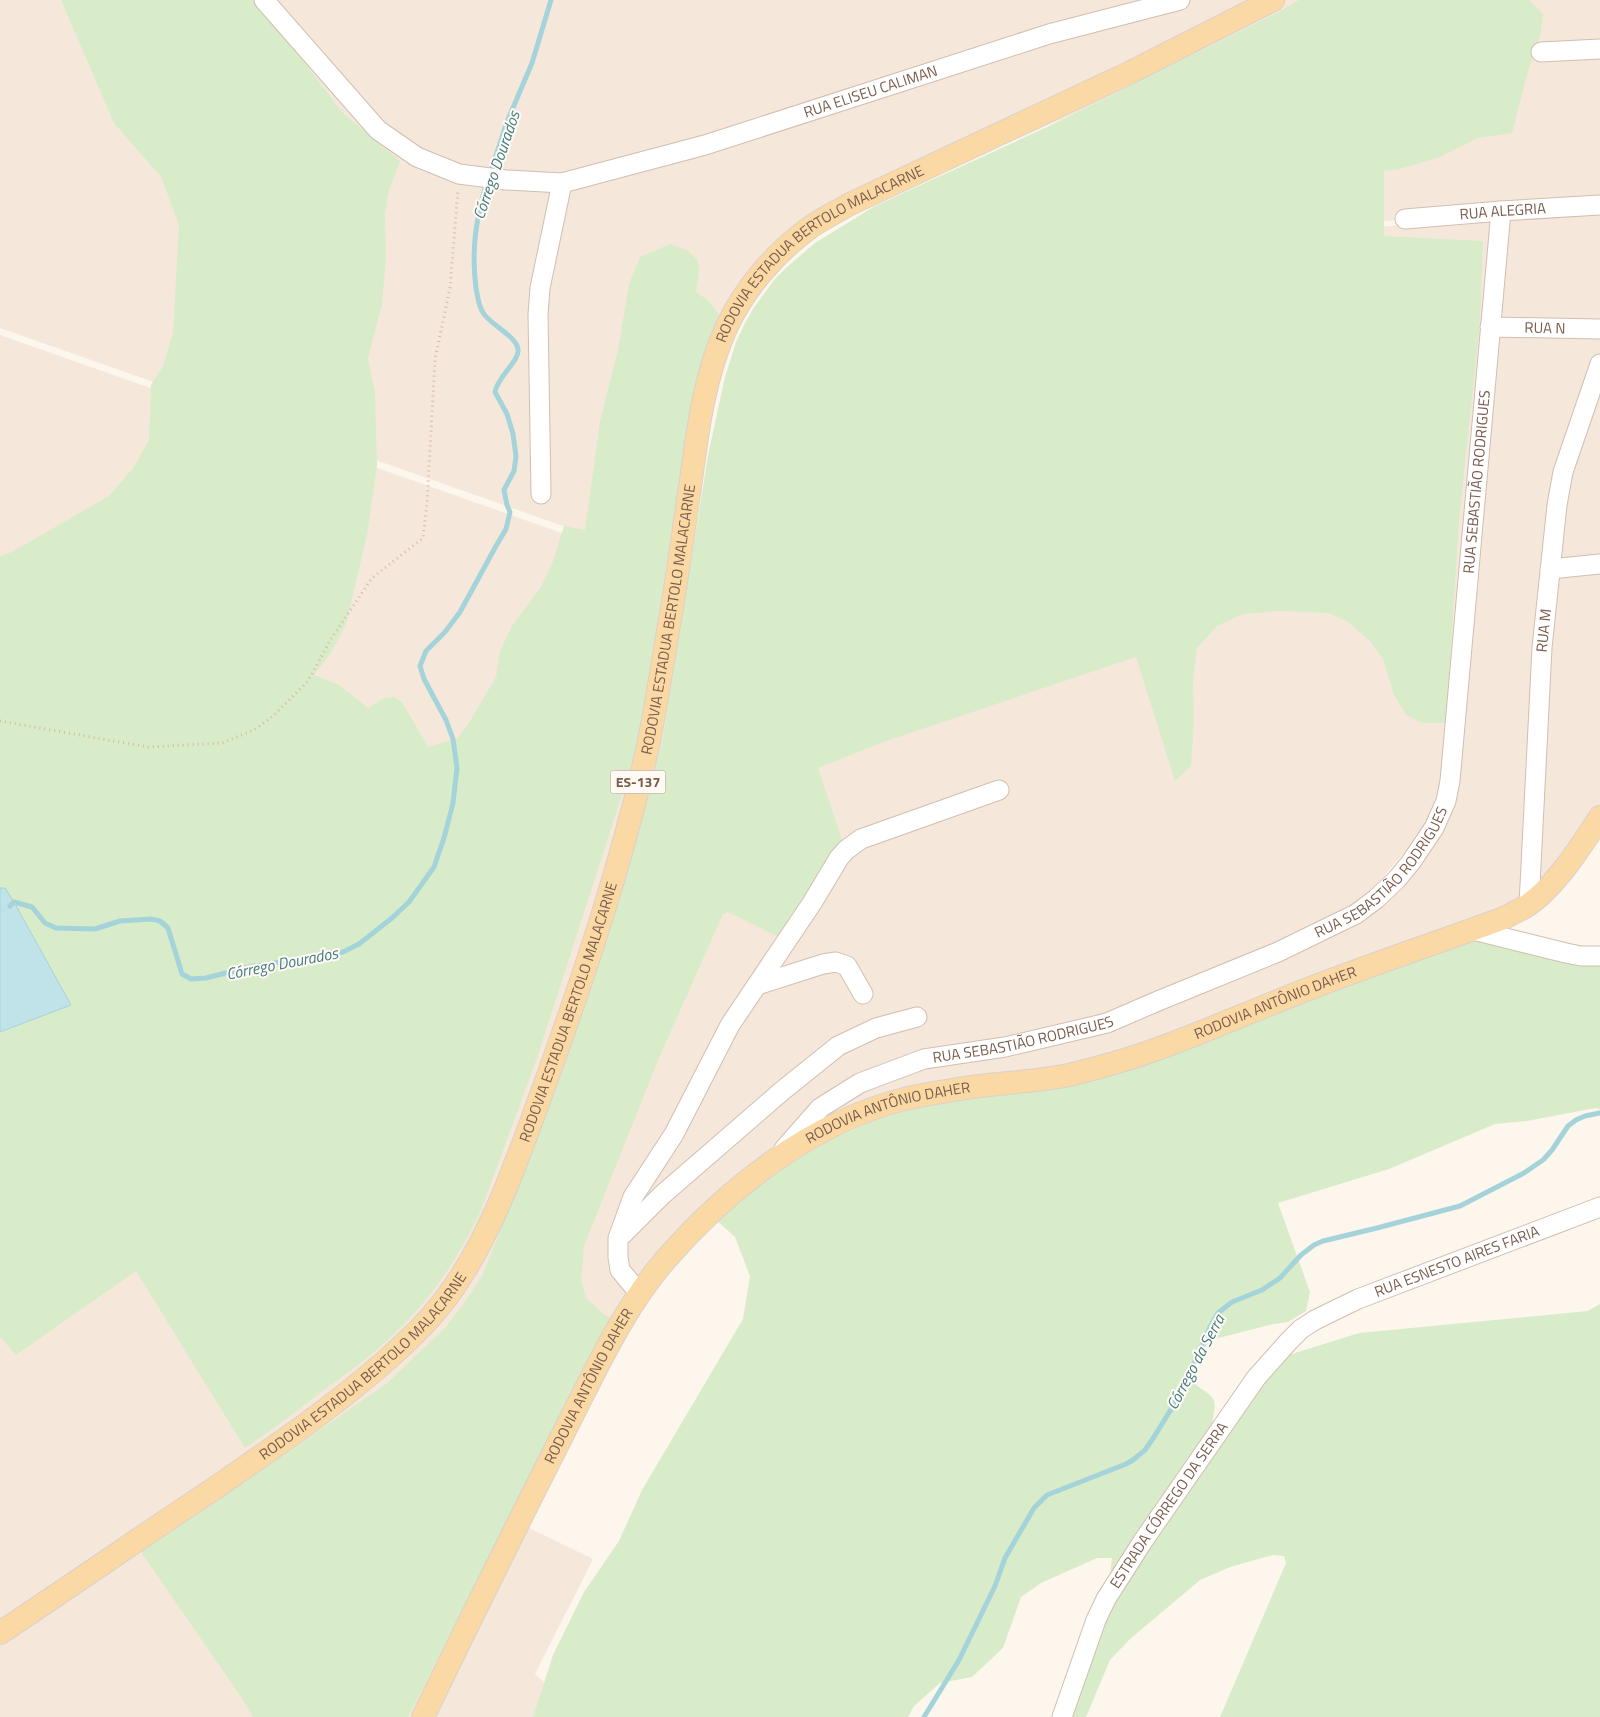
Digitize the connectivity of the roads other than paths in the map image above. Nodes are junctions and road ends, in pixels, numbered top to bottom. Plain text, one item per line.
1 (264, 0) edge
2 (1180, 0) edge
3 (1273, 0) edge
4 (1600, 49) edge
5 (1541, 52) dead end
6 (562, 183) junction
7 (1600, 205) edge
8 (1500, 211) junction
9 (1405, 219) dead end
10 (1490, 327) junction
11 (1600, 329) edge
12 (1600, 364) edge
13 (541, 494) dead end
14 (1600, 564) edge
15 (1550, 569) junction
16 (999, 790) dead end
17 (1600, 817) edge
18 (1529, 905) junction
19 (1473, 930) junction
20 (1600, 956) edge
21 (757, 985) junction
22 (863, 994) dead end
23 (917, 1017) dead end
24 (773, 1161) junction
25 (1600, 1207) edge
26 (618, 1238) junction
27 (640, 1294) junction
28 (1314, 1320) joint
29 (0, 1633) edge
30 (422, 1717) edge
31 (1062, 1717) edge

1 - 6 street, RUA ELISEU CALIMAN
2 - 6 street, RUA ELISEU CALIMAN
3 - 29 main road, RODOVIA ESTADUA BERTOLO MALACARNE / ES-137
4 - 5 street
6 - 13 street
7 - 8 street, RUA ALEGRIA
8 - 9 street, RUA ALEGRIA
8 - 10 street, RUA SEBASTIÃO RODRIGUES
10 - 11 street, RUA N
10 - 24 street, RUA SEBASTIÃO RODRIGUES
12 - 15 street, RUA M
14 - 15 street
15 - 18 street, RUA M
16 - 21 street
17 - 18 main road, RODOVIA ANTÔNIO DAHER
18 - 19 main road, RODOVIA ANTÔNIO DAHER
19 - 20 street
19 - 24 main road, RODOVIA ANTÔNIO DAHER
21 - 22 street
21 - 26 street
23 - 26 street
24 - 27 main road, RODOVIA ANTÔNIO DAHER
25 - 28 street, RUA ESNESTO AIRES FARIA
26 - 27 street
27 - 30 main road, RODOVIA ANTÔNIO DAHER
28 - 31 street, ESTRADA CÓRREGO DA SERRA

